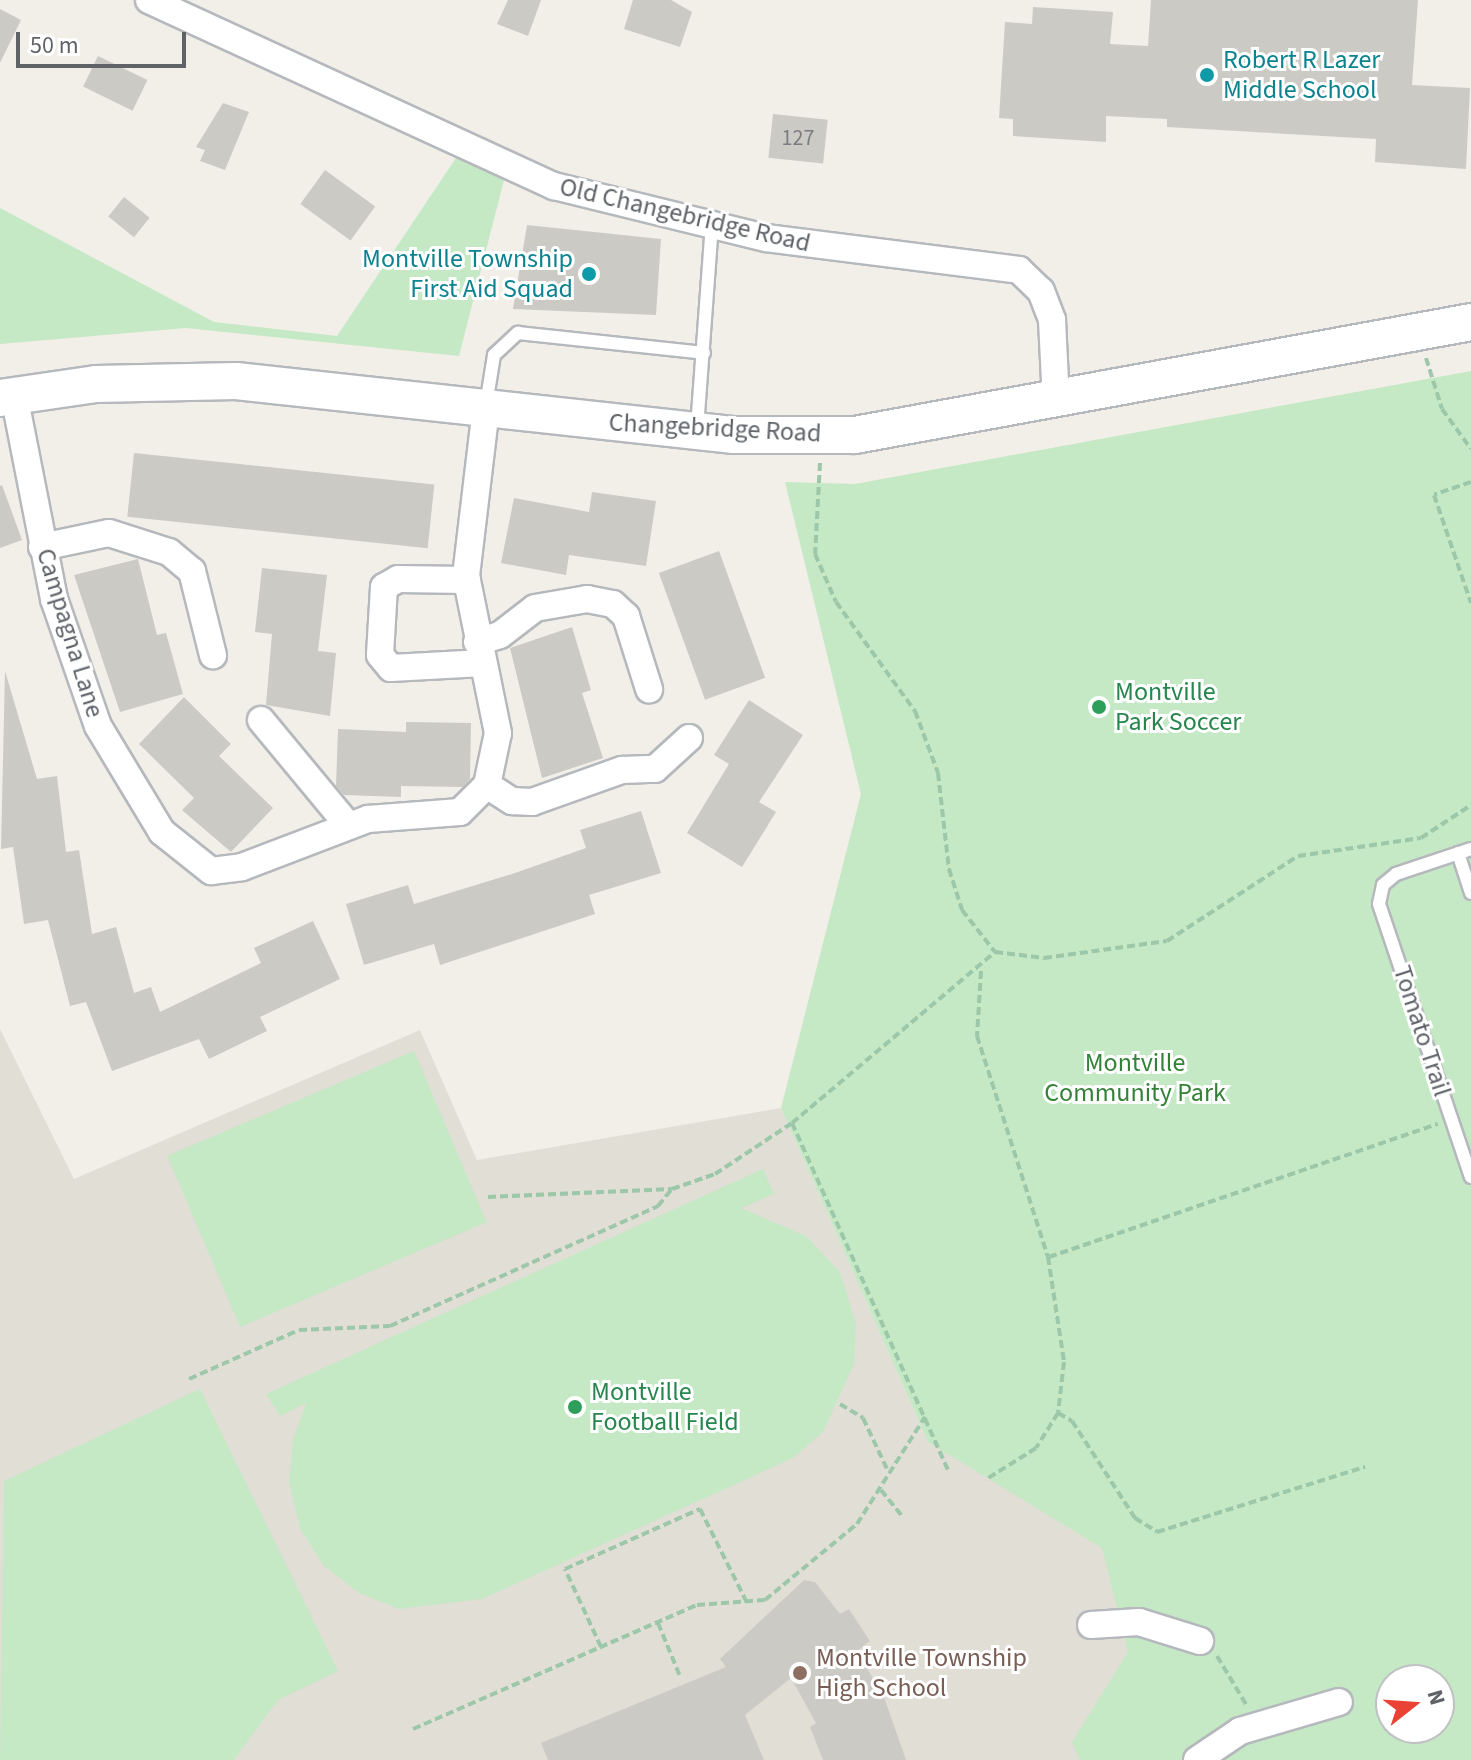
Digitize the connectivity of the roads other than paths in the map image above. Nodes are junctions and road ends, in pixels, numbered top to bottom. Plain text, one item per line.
1 (149, 0) edge
2 (712, 226) junction
3 (1471, 322) edge
4 (704, 353) junction
5 (7, 396) edge
6 (1056, 402) junction
7 (486, 409) junction
8 (697, 431) junction
9 (42, 547) junction
10 (467, 580) junction
11 (480, 652) junction
12 (213, 655) dead end
13 (649, 689) dead end
14 (261, 720) dead end
15 (689, 738) dead end
16 (487, 785) junction
17 (348, 825) junction
18 (1471, 849) edge
19 (1458, 853) junction
20 (1471, 893) edge
21 (1471, 1177) edge
22 (1091, 1625) dead end
23 (1200, 1641) road end
24 (1339, 1702) dead end
25 (1197, 1760) edge

1 - 2 street, Old Changebridge Road
2 - 4 lane
2 - 6 street, Old Changebridge Road
3 - 6 main road, Changebridge Road
4 - 7 lane
4 - 8 lane
5 - 7 main road, Changebridge Road
5 - 9 street, Campagna Lane
6 - 8 main road, Changebridge Road
7 - 8 main road, Changebridge Road
7 - 10 street
9 - 12 street
9 - 17 street, Campagna Lane
10 - 11 street
10 - 11 street
11 - 13 street
11 - 16 street
14 - 17 street
15 - 16 street
16 - 17 street, Campagna Lane
18 - 19 lane
19 - 20 lane
19 - 21 lane, Tomato Trail
22 - 23 street
24 - 25 street

